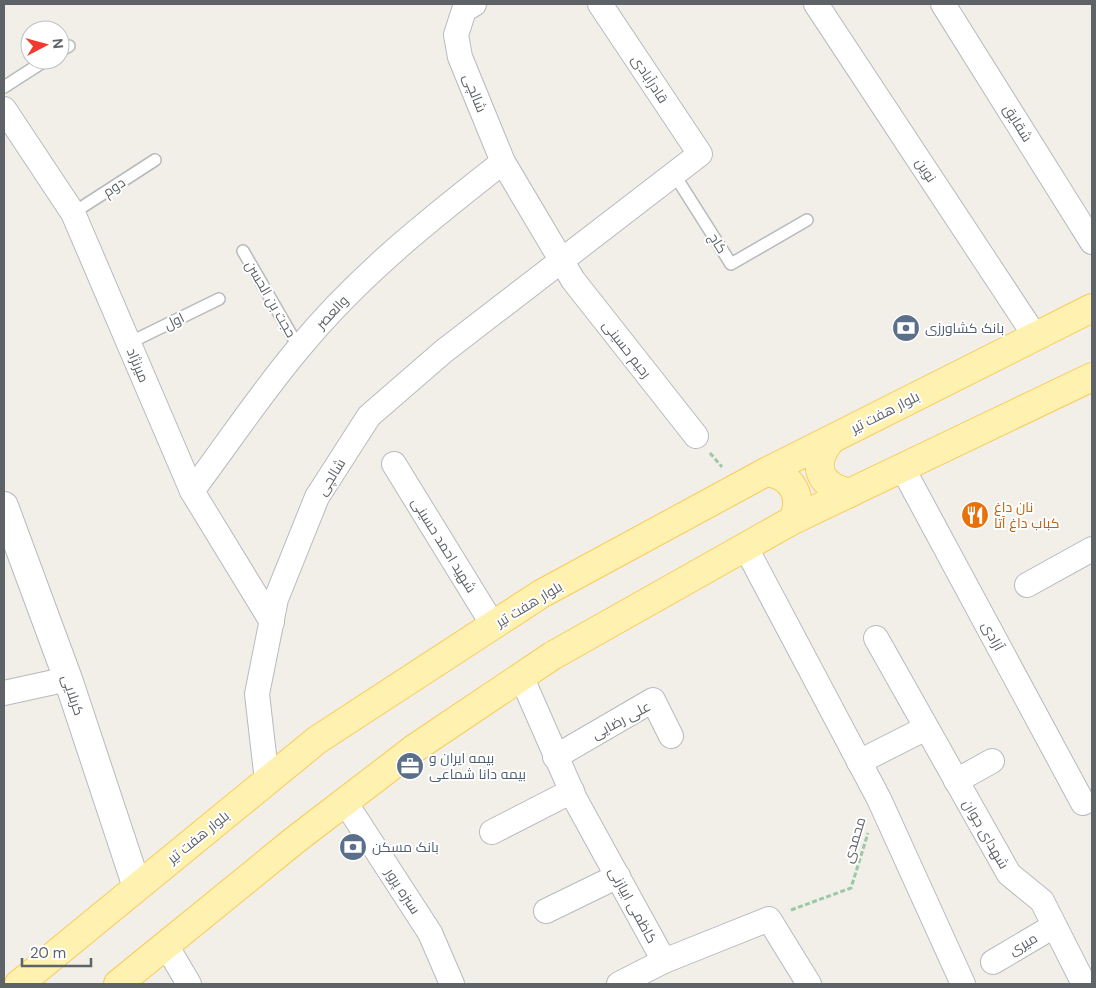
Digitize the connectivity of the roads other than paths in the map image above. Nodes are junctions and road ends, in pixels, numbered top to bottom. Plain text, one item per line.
1 (600, 4) edge
2 (816, 4) edge
3 (943, 4) edge
4 (466, 6) edge
5 (30, 70) edge
6 (4, 87) edge
7 (4, 109) edge
8 (700, 154) joint
9 (155, 160) dead end
10 (503, 162) junction
11 (674, 174) junction
12 (72, 213) junction
13 (807, 220) dead end
14 (1092, 242) edge
15 (243, 251) dead end
16 (560, 260) junction
17 (219, 299) dead end
18 (1092, 308) edge
19 (1035, 336) junction
20 (129, 343) junction
21 (299, 348) junction
22 (1092, 377) edge
23 (696, 436) road end
24 (831, 440) junction
25 (394, 464) dead end
26 (903, 470) junction
27 (766, 472) junction
28 (192, 491) junction
29 (850, 493) junction
30 (4, 506) edge
31 (794, 520) junction
32 (746, 548) junction
33 (1092, 549) edge
34 (1027, 586) dead end
35 (272, 622) junction
36 (494, 625) junction
37 (876, 638) dead end
38 (521, 676) junction
39 (68, 679) junction
40 (4, 693) edge
41 (926, 728) junction
42 (671, 736) dead end
43 (555, 757) junction
44 (992, 761) dead end
45 (859, 762) junction
46 (267, 781) junction
47 (956, 781) junction
48 (572, 791) junction
49 (345, 802) junction
50 (1083, 803) dead end
51 (492, 832) dead end
52 (618, 876) junction
53 (137, 887) junction
54 (546, 911) dead end
55 (1054, 926) junction
56 (166, 945) junction
57 (664, 961) junction
58 (992, 962) dead end
59 (19, 984) edge
60 (118, 984) edge
61 (189, 984) edge
62 (452, 984) edge
63 (619, 984) edge
64 (809, 984) edge
65 (963, 984) edge
66 (1084, 984) edge

1 - 8 street, قادرآبادی
2 - 19 street, نوین
3 - 14 street, شقایق
4 - 10 street, شالچی
5 - 6 lane
7 - 12 street, میرنژاد
8 - 11 street, شالچی
9 - 12 lane, دوم
10 - 16 street, شالچی
10 - 21 street, والعصر
11 - 13 lane, کاج
11 - 16 street, شالچی
12 - 20 street, میرنژاد
15 - 21 lane, حجت بن الحسن
16 - 23 street, رحیم حسینی
16 - 35 street, شالچی
17 - 20 lane, اول
18 - 19 main road, بلوار هفت تیر
19 - 24 main road, بلوار هفت تیر
20 - 28 street, میرنژاد
21 - 28 street, والعصر
22 - 26 main road
24 - 27 main road, بلوار هفت تیر
24 - 29 main road
25 - 36 street, شهید احمد حسینی
26 - 29 main road
26 - 50 street, آزادی
27 - 31 main road
27 - 36 main road, بلوار هفت تیر
28 - 35 street, میرنژاد
29 - 31 main road
30 - 39 street, کربلایی
31 - 32 main road
32 - 38 main road
32 - 45 street
33 - 34 street
35 - 46 street, شالچی
36 - 46 main road, بلوار هفت تیر
37 - 41 street, شهدای جوان
38 - 43 street, کاظمی ابیازنی
38 - 49 main road
39 - 40 street
39 - 53 street, کربلایی
41 - 45 street
41 - 47 street, شهدای جوان
42 - 43 street, علی رضایی
43 - 48 street, کاظمی ابیازنی
44 - 47 street
45 - 65 street
46 - 53 main road, بلوار هفت تیر
47 - 55 street, شهدای جوان
48 - 51 street
48 - 52 street, کاظمی ابیازنی
49 - 56 main road
49 - 62 street, سبزه پرور
52 - 54 street
52 - 57 street, کاظمی ابیازنی
53 - 59 main road, بلوار هفت تیر
55 - 58 street, میری
55 - 66 street, شهدای جوان
56 - 60 main road
56 - 61 street
57 - 63 street
57 - 64 street

